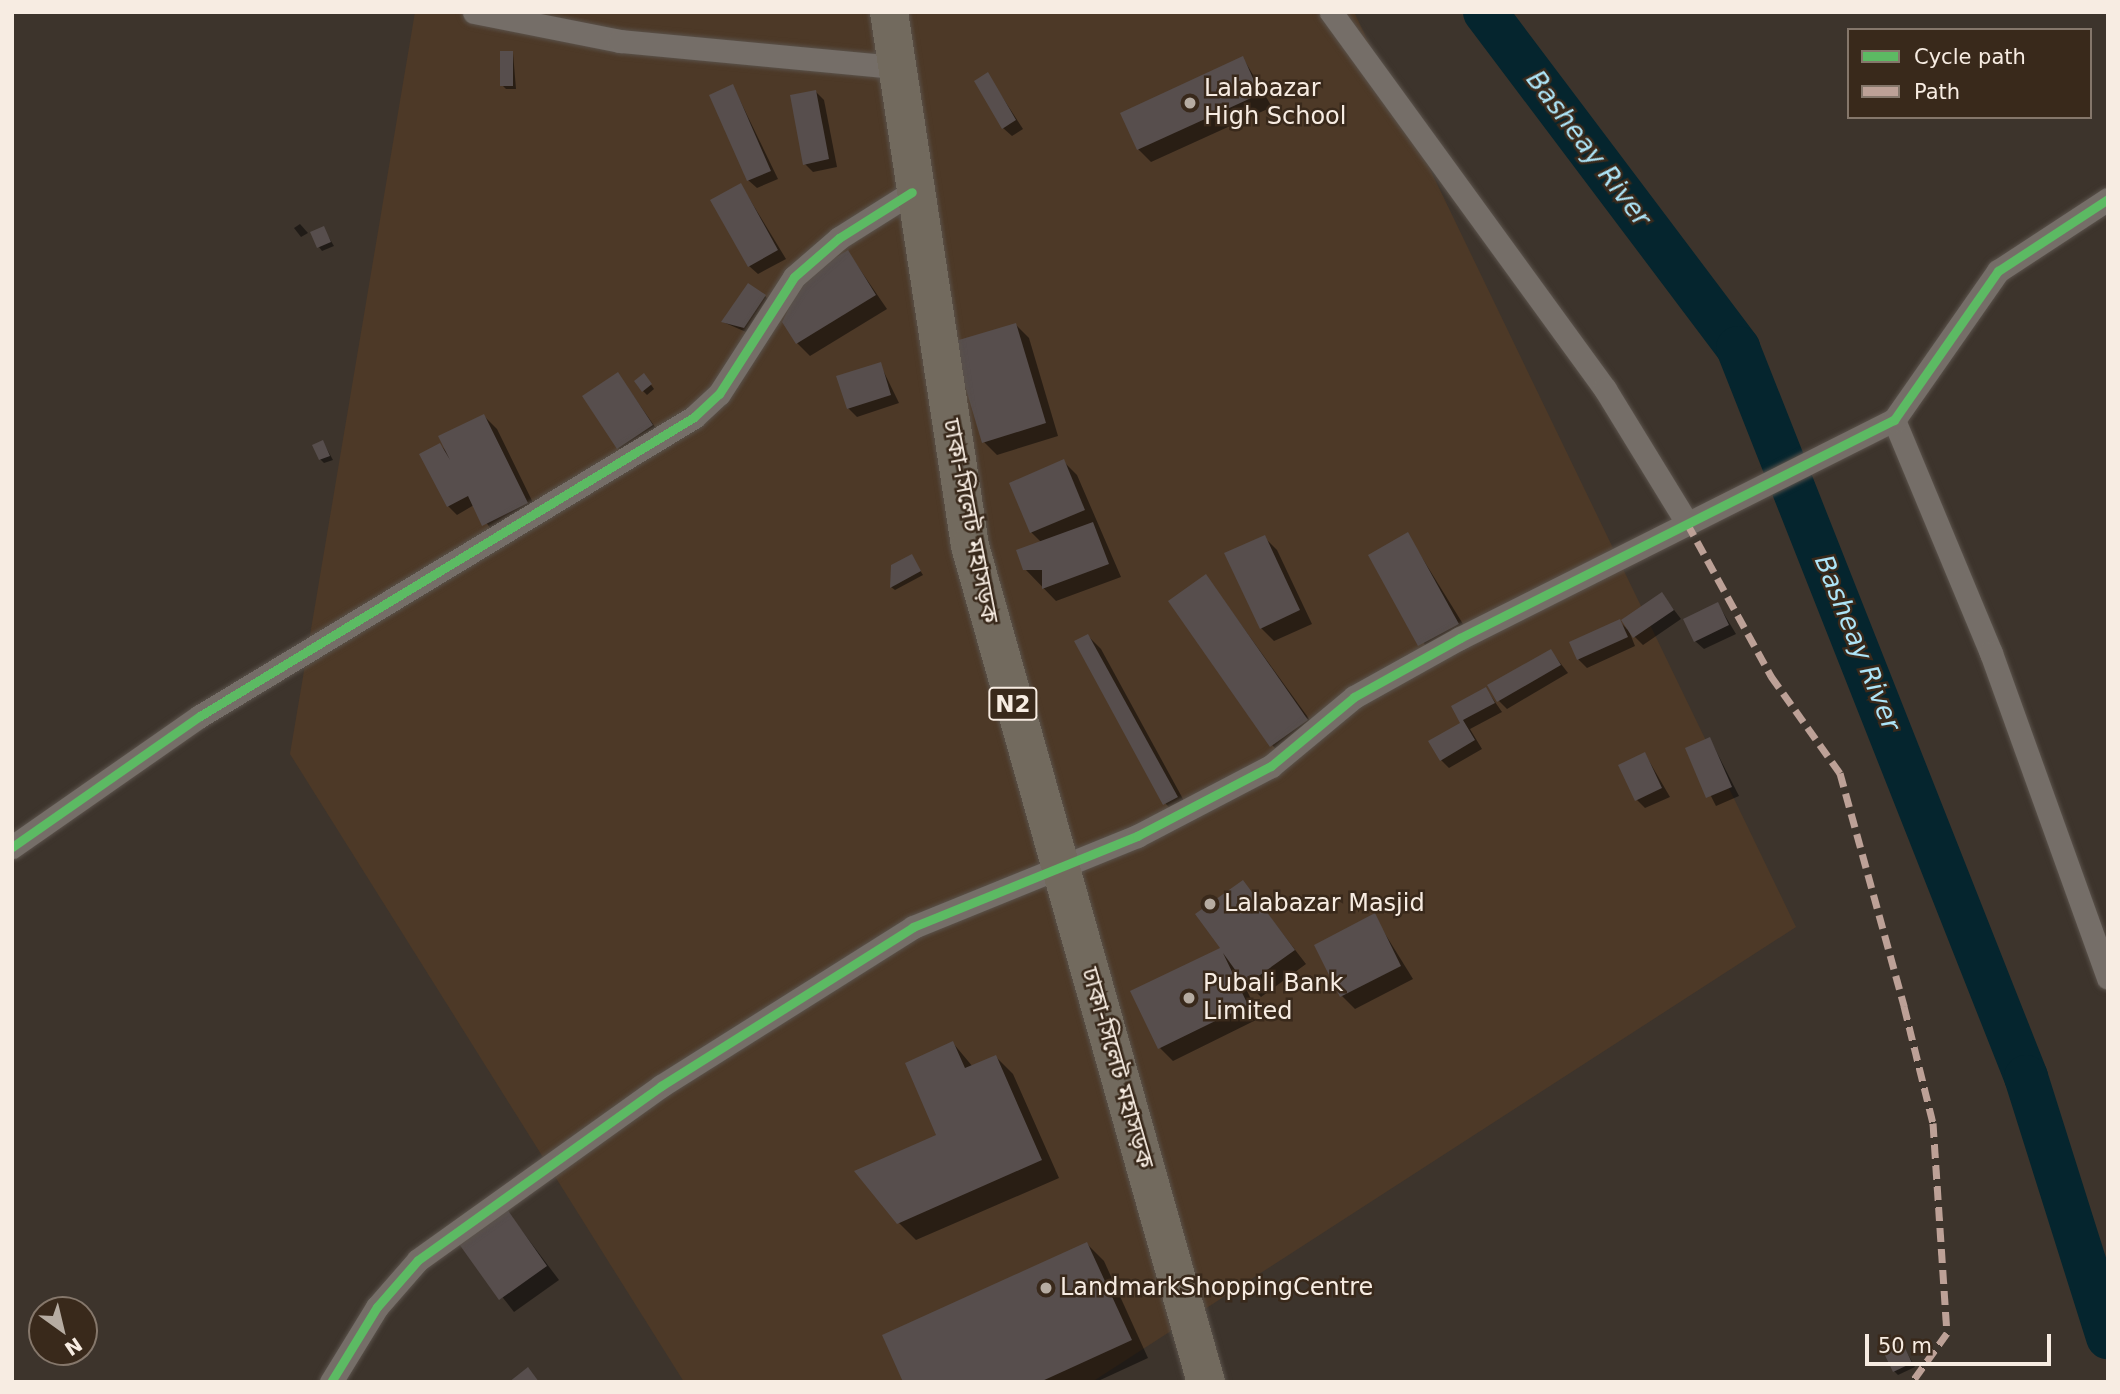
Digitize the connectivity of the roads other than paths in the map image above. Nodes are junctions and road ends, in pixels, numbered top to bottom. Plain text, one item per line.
1 (474, 12) edge
2 (889, 12) edge
3 (1331, 12) edge
4 (894, 67) junction
5 (912, 192) junction
6 (2108, 199) edge
7 (1894, 419) junction
8 (1687, 523) junction
9 (12, 847) edge
10 (1061, 873) junction
11 (2101, 935) edge
12 (2108, 978) edge
13 (331, 1382) edge
14 (1206, 1382) edge

1 - 4 street
2 - 4 highway, ঢাকা-সিলেট মহাসড়ক / N2
3 - 8 street
4 - 5 highway, ঢাকা-সিলেট মহাসড়ক / N2
5 - 9 street
5 - 10 highway, ঢাকা-সিলেট মহাসড়ক / N2
6 - 7 street
7 - 8 street
7 - 11 street
8 - 10 street
10 - 13 street
10 - 14 highway, ঢাকা-সিলেট মহাসড়ক / N2
11 - 12 street

